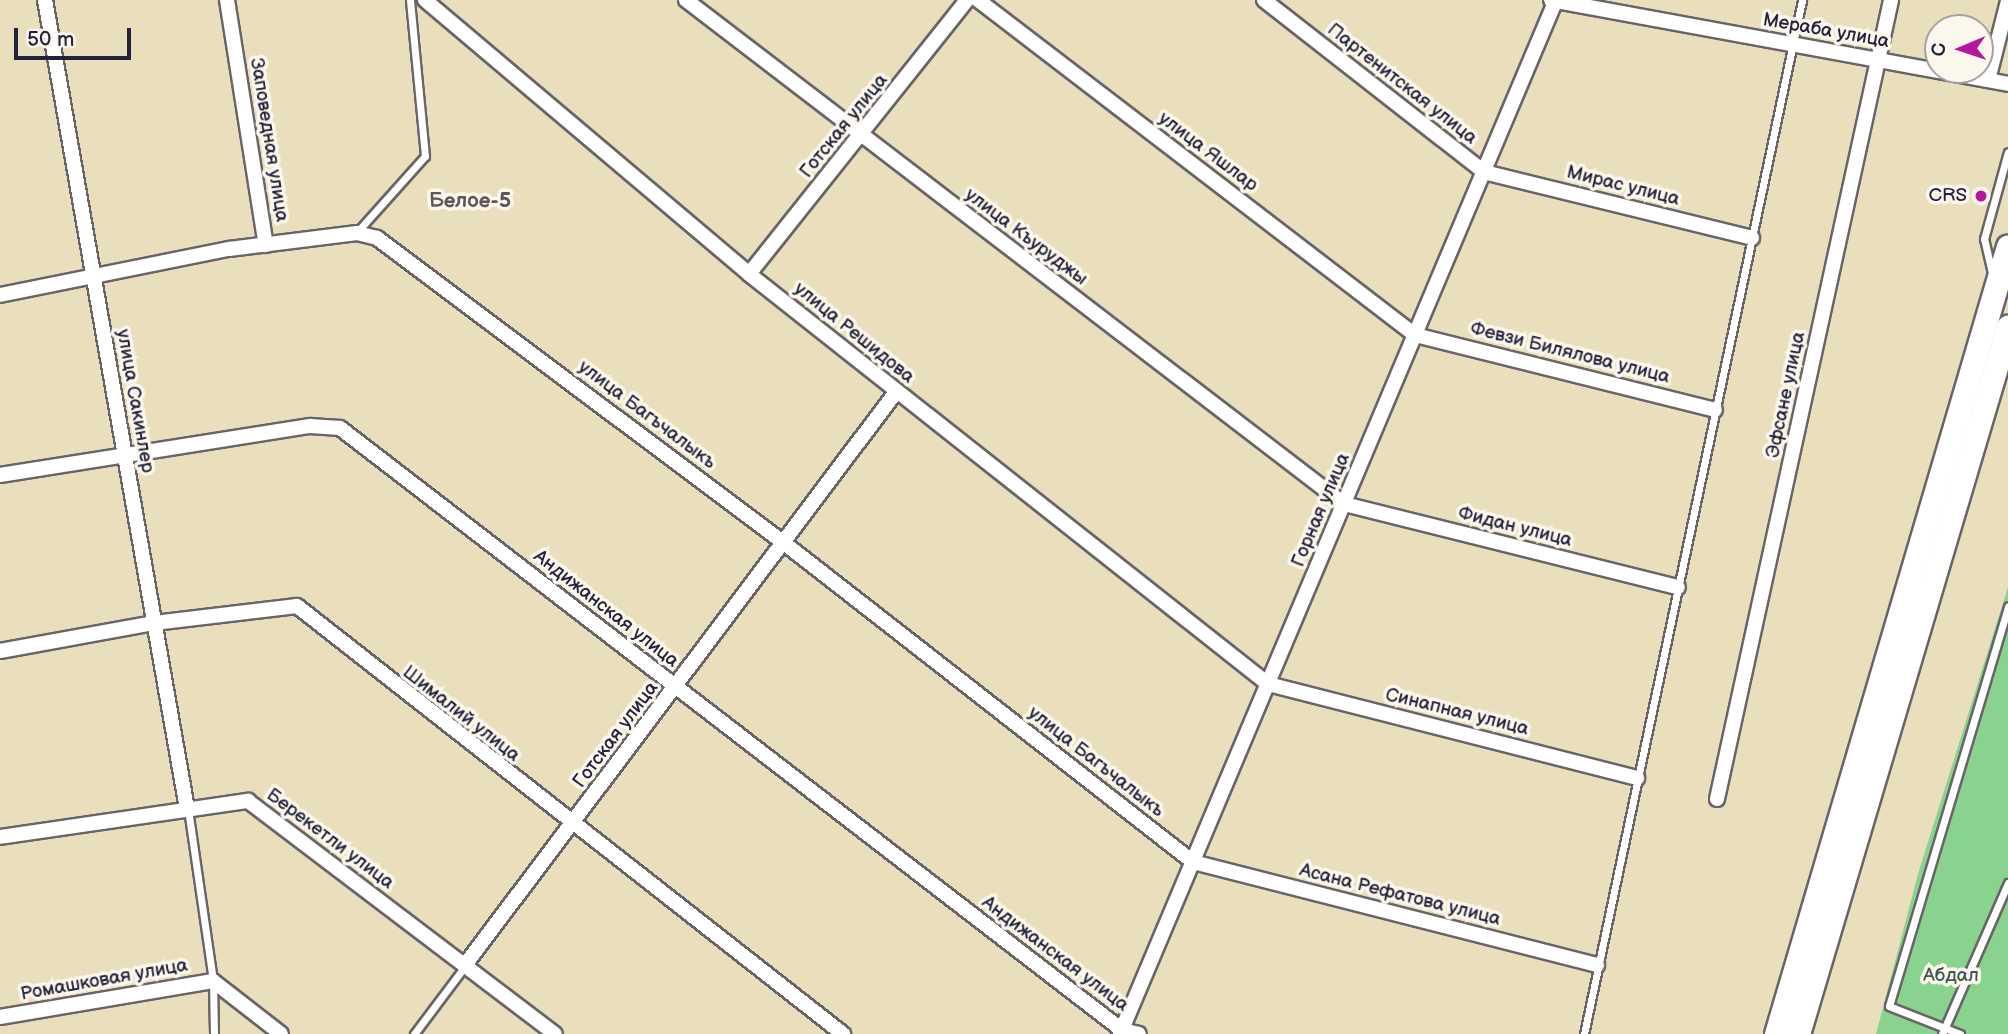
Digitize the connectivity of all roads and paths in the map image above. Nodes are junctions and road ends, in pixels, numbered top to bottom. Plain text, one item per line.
1 (45, 0) edge
2 (227, 0) edge
3 (410, 0) edge
4 (425, 0) edge
5 (686, 0) edge
6 (967, 0) edge
7 (978, 0) edge
8 (1264, 0) edge
9 (1802, 0) edge
10 (1891, 0) edge
11 (1554, 1) edge
12 (2008, 1) edge
13 (1792, 45) junction
14 (1994, 56) edge
15 (1879, 60) junction
16 (1924, 68) edge
17 (862, 136) junction
18 (2008, 152) edge
19 (1484, 172) junction
20 (357, 233) junction
21 (1752, 238) junction
22 (266, 245) junction
23 (2008, 246) edge
24 (749, 274) junction
25 (93, 276) junction
26 (1995, 289) junction
27 (0, 295) edge
28 (2008, 327) edge
29 (1415, 335) junction
30 (897, 392) junction
31 (1715, 410) junction
32 (125, 454) junction
33 (0, 475) edge
34 (1344, 504) junction
35 (784, 543) junction
36 (1678, 587) junction
37 (2008, 606) edge
38 (154, 623) junction
39 (0, 651) edge
40 (1268, 684) junction
41 (675, 688) junction
42 (1637, 778) junction
43 (1717, 799) dead end
44 (187, 809) junction
45 (572, 824) junction
46 (0, 837) edge
47 (1193, 862) junction
48 (2008, 883) edge
49 (466, 965) junction
50 (1597, 965) junction
51 (213, 981) junction
52 (0, 1017) edge
53 (1944, 1031) edge
54 (1121, 1032) edge
55 (214, 1034) edge
56 (281, 1034) edge
57 (414, 1034) edge
58 (555, 1034) edge
59 (843, 1034) edge
60 (1139, 1034) edge
61 (1584, 1034) edge
62 (1776, 1034) edge
63 (1798, 1034) edge
64 (1960, 1034) edge

1 - 25 street, улица Сакинлер
2 - 22 street, Заповедная улица
3 - 20 lane
4 - 24 street, улица Решидова
5 - 17 street, улица Къуруджы
6 - 17 street, Готская улица
7 - 29 street, улица Яшлар
8 - 19 street, Партенитская улица
9 - 13 lane
10 - 15 street, Эфсане улица
11 - 13 street, Мераба улица
11 - 19 street, Горная улица
12 - 14 street
13 - 15 street, Мераба улица
13 - 21 lane
15 - 16 street, Мераба улица
15 - 43 street, Эфсане улица
17 - 24 street, Готская улица
17 - 34 street, улица Къуруджы
18 - 26 lane
19 - 21 street, Мирас улица
19 - 29 street, Горная улица
20 - 22 street, улица Багъчалыкъ
20 - 35 street, улица Багъчалыкъ
21 - 31 lane
22 - 25 street, улица Багъчалыкъ
23 - 26 main road
24 - 30 street, улица Решидова
25 - 27 street, улица Багъчалыкъ
25 - 32 street, улица Сакинлер
26 - 62 main road
28 - 63 main road
29 - 31 street, Февзи Билялова улица
29 - 34 street, Горная улица
30 - 35 street, Готская улица
30 - 40 street, улица Решидова
31 - 36 lane
32 - 33 street, Андижанская улица
32 - 38 street, улица Сакинлер
32 - 41 street, Андижанская улица
34 - 36 street, Фидан улица
34 - 40 street, Горная улица
35 - 41 street, Готская улица
35 - 47 street, улица Багъчалыкъ
36 - 42 lane
37 - 53 lane
38 - 39 street, Шималий улица
38 - 44 street, улица Сакинлер
38 - 45 street, Шималий улица
40 - 42 street, Синапная улица
40 - 47 street, Горная улица
41 - 45 street, Готская улица
41 - 54 street, Андижанская улица
42 - 50 lane
44 - 46 street, Берекетли улица
44 - 49 street, Берекетли улица
44 - 51 lane
45 - 49 street, Готская улица
45 - 59 street, Шималий улица
47 - 50 street, Асана Рефатова улица
47 - 54 street, Горная улица
48 - 53 lane
49 - 57 lane
49 - 58 street, Берекетли улица
50 - 61 lane
51 - 52 street, Ромашковая улица
51 - 55 lane
51 - 56 street, Ромашковая улица
53 - 64 lane
54 - 60 street

